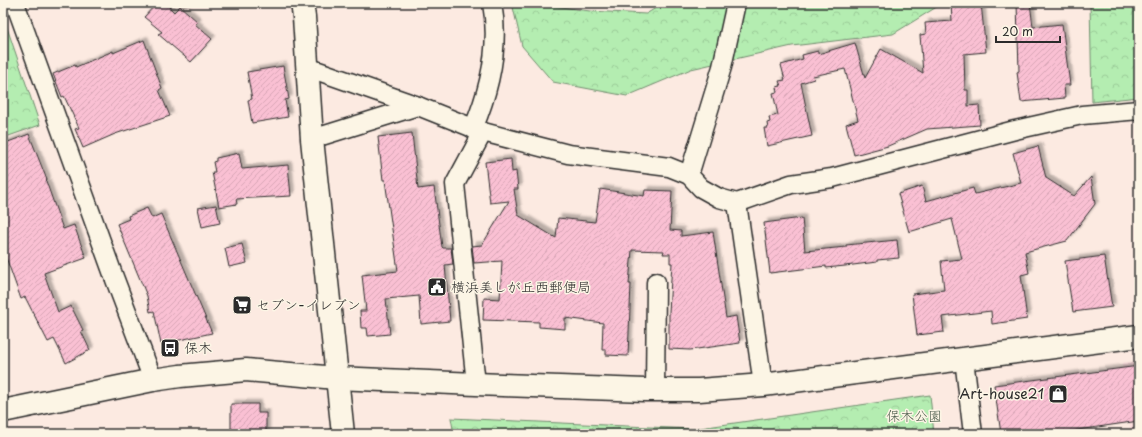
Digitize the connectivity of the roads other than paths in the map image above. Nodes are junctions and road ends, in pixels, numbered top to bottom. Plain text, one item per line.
1 (15, 3) edge
2 (302, 3) edge
3 (492, 3) edge
4 (736, 3) edge
5 (307, 67) junction
6 (418, 106) junction
7 (1139, 110) edge
8 (478, 130) junction
9 (312, 139) junction
10 (689, 175) junction
11 (737, 203) junction
12 (656, 282) dead end
13 (1139, 336) edge
14 (964, 359) junction
15 (336, 378) junction
16 (153, 380) junction
17 (476, 384) junction
18 (763, 385) junction
19 (655, 391) junction
20 (3, 412) edge
21 (343, 434) edge
22 (973, 434) edge

1 - 16 street
2 - 5 street
3 - 8 street
4 - 10 street
5 - 6 street
5 - 9 street
6 - 8 street
6 - 9 street
7 - 11 street
8 - 10 street
8 - 17 street
9 - 15 street
10 - 11 street
11 - 18 street
12 - 19 street
13 - 14 street
14 - 18 street
14 - 22 street
15 - 16 street
15 - 17 street
15 - 21 street
16 - 20 street
17 - 19 street
18 - 19 street

